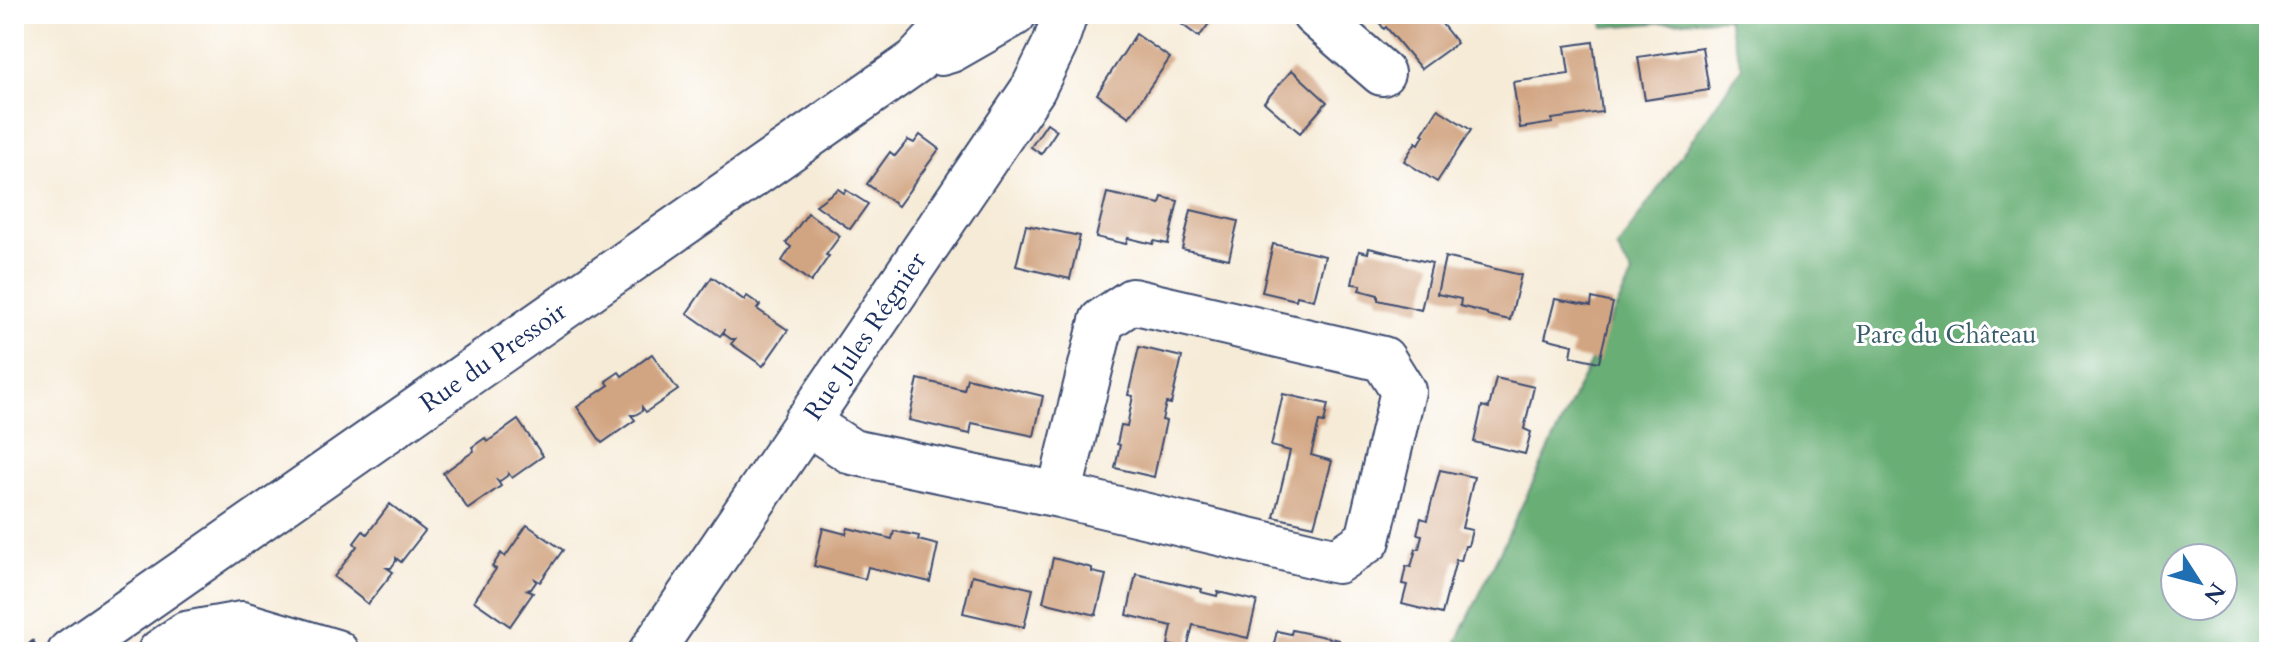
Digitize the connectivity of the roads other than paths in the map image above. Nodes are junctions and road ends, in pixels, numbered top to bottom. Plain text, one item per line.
1 (965, 14) edge
2 (1014, 14) edge
3 (1065, 14) edge
4 (1314, 14) edge
5 (916, 61) junction
6 (1382, 73) dead end
7 (806, 422) junction
8 (1059, 495) junction
9 (70, 652) edge
10 (160, 652) edge
11 (336, 652) edge
12 (651, 652) edge

1 - 5 street, Rue du Pressoir
2 - 5 street, Rue du Pressoir
3 - 7 street, Rue Jules Régnier
4 - 6 street
5 - 9 street, Rue du Pressoir
7 - 8 street
7 - 12 street, Rue Jules Régnier
8 - 8 street
10 - 11 street

